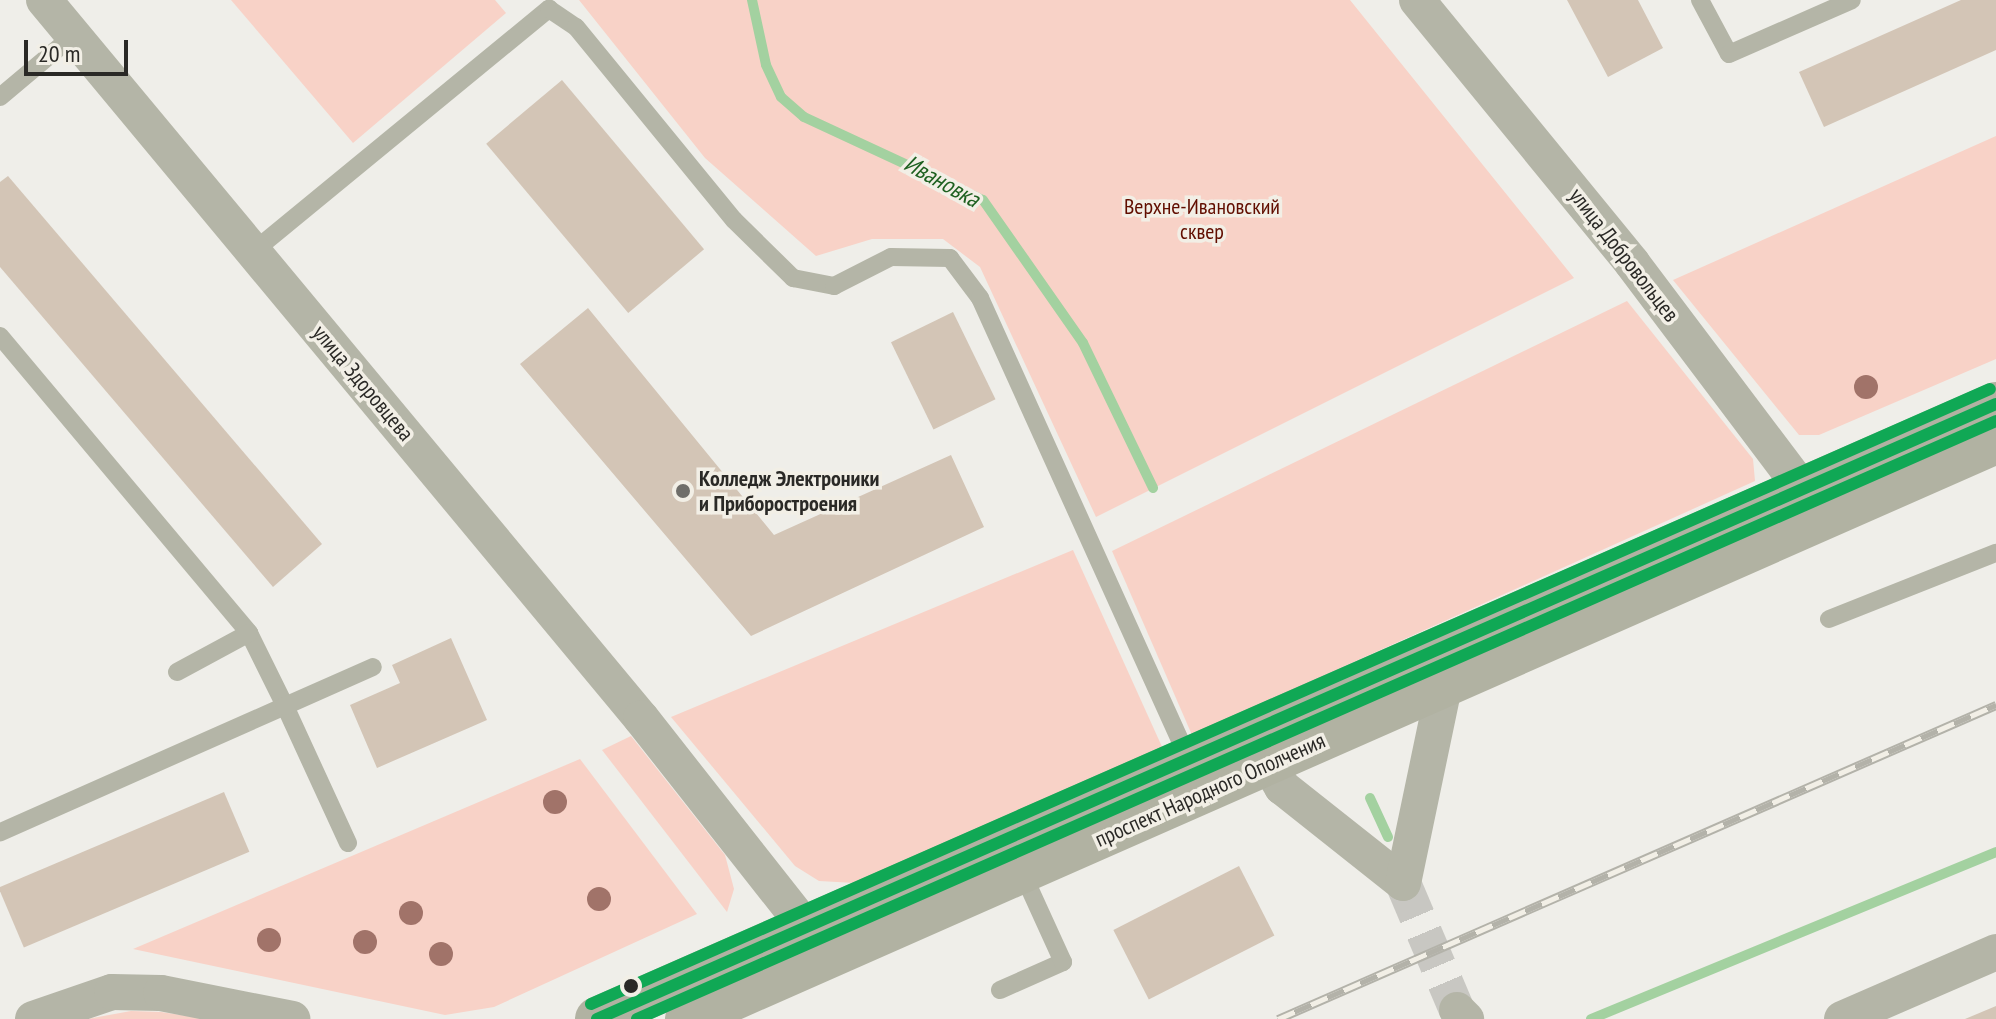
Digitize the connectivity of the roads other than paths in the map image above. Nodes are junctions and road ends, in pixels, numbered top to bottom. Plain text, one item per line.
1 (44, 0) edge
2 (1417, 0) edge
3 (1700, 0) edge
4 (1852, 0) edge
5 (74, 35) junction
6 (0, 97) edge
7 (254, 251) junction
8 (0, 336) edge
9 (1996, 404) edge
10 (1996, 442) edge
11 (1813, 502) junction
12 (1996, 553) edge
13 (1829, 619) dead end
14 (249, 633) junction
15 (373, 667) dead end
16 (1437, 670) junction
17 (177, 672) dead end
18 (285, 706) junction
19 (1259, 749) junction
20 (1189, 760) junction
21 (0, 832) edge
22 (348, 843) dead end
23 (1022, 872) junction
24 (819, 941) junction
25 (1996, 952) edge
26 (1000, 990) dead end
27 (33, 1019) edge
28 (292, 1019) edge
29 (597, 1019) edge
30 (687, 1019) edge
31 (1456, 1019) edge
32 (1466, 1019) edge
33 (1842, 1019) edge

1 - 5 street, улица Здоровцева
2 - 11 street, улица Добровольцев
3 - 4 lane
5 - 6 lane
5 - 7 street, улица Здоровцева
7 - 20 lane
7 - 24 street, улица Здоровцева
8 - 14 lane
9 - 11 street, проспект Народного Ополчения
10 - 11 street, проспект Народного Ополчения
11 - 16 street, проспект Народного Ополчения
12 - 13 lane
14 - 17 lane
14 - 18 lane
15 - 18 lane
16 - 19 street, проспект Народного Ополчения
16 - 19 street
18 - 21 lane
18 - 22 lane
19 - 20 street, проспект Народного Ополчения
19 - 23 street, проспект Народного Ополчения
20 - 24 street, проспект Народного Ополчения
23 - 24 street, проспект Народного Ополчения
23 - 26 lane
24 - 29 street, проспект Народного Ополчения
24 - 30 street, проспект Народного Ополчения
25 - 33 street
27 - 28 street
31 - 32 street

